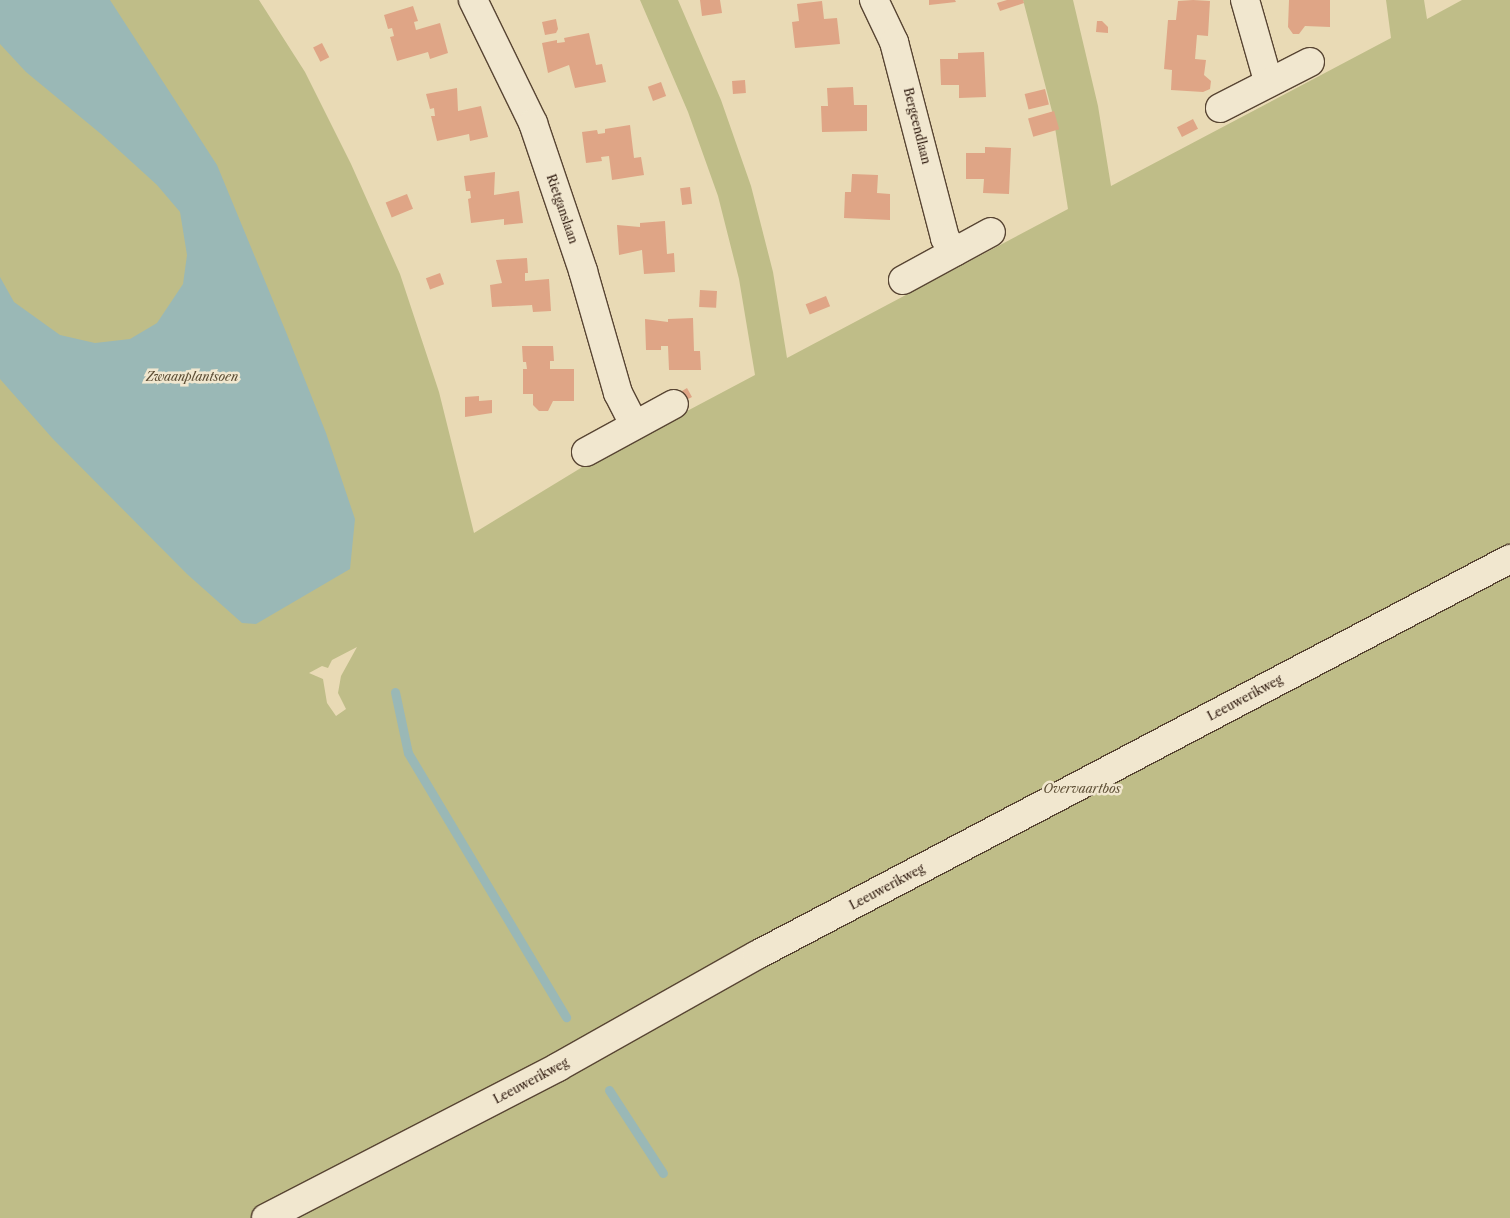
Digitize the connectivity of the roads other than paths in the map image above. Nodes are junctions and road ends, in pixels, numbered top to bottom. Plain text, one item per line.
1 (473, 0) edge
2 (874, 0) edge
3 (1245, 0) edge
4 (1310, 62) dead end
5 (1268, 81) junction
6 (1220, 108) dead end
7 (991, 232) dead end
8 (954, 252) junction
9 (903, 280) dead end
10 (674, 404) dead end
11 (634, 424) junction
12 (586, 452) dead end
13 (1510, 559) edge
14 (266, 1218) edge

1 - 11 street, Rietganslaan
2 - 8 street, Bergeendlaan
3 - 5 street
4 - 5 street
5 - 6 street
7 - 8 street
8 - 9 street
10 - 11 street
11 - 12 street
13 - 14 street, Leeuwerikweg

